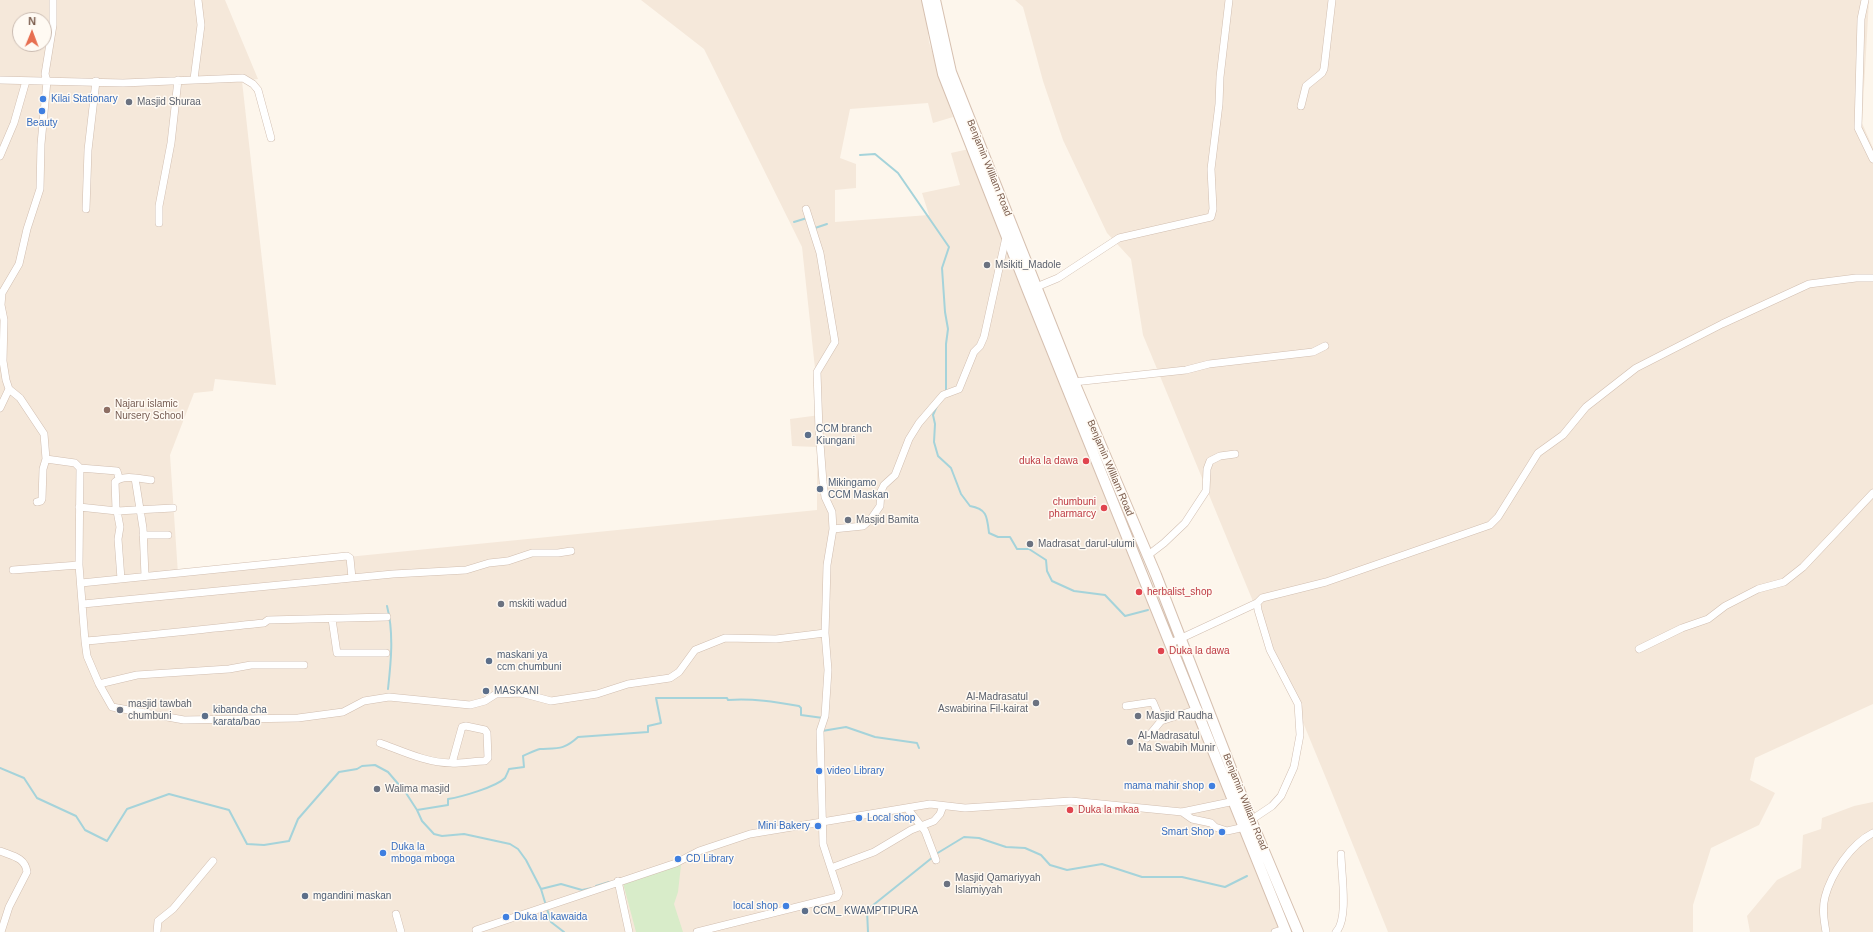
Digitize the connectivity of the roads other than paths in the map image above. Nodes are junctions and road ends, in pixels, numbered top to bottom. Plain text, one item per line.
1 (53, 0) edge
2 (198, 0) edge
3 (927, 0) edge
4 (935, 0) edge
5 (1230, 0) edge
6 (1332, 0) edge
7 (1865, 0) edge
8 (194, 79) junction
9 (0, 80) edge
10 (178, 80) junction
11 (26, 81) junction
12 (47, 81) junction
13 (96, 81) junction
14 (1301, 106) dead end
15 (271, 138) dead end
16 (0, 156) edge
17 (1873, 159) edge
18 (86, 209) dead end
19 (806, 209) dead end
20 (159, 223) dead end
21 (1007, 235) junction
22 (1873, 278) edge
23 (1032, 289) junction
24 (1325, 346) dead end
25 (2, 360) edge
26 (1074, 382) junction
27 (9, 388) junction
28 (0, 408) edge
29 (1235, 454) dead end
30 (46, 459) junction
31 (80, 468) junction
32 (119, 478) junction
33 (135, 478) junction
34 (151, 480) dead end
35 (1873, 494) edge
36 (37, 502) dead end
37 (79, 507) junction
38 (173, 508) dead end
39 (140, 509) junction
40 (116, 510) junction
41 (833, 529) junction
42 (143, 535) junction
43 (168, 535) dead end
44 (571, 550) dead end
45 (1147, 556) junction
46 (79, 565) junction
47 (13, 570) dead end
48 (145, 576) junction
49 (352, 578) junction
50 (121, 579) junction
51 (81, 583) junction
52 (1257, 603) junction
53 (83, 604) junction
54 (387, 617) dead end
55 (332, 619) junction
56 (825, 633) junction
57 (85, 641) junction
58 (1176, 642) junction
59 (1639, 649) dead end
60 (386, 653) dead end
61 (304, 665) dead end
62 (99, 684) junction
63 (1126, 706) dead end
64 (1198, 709) junction
65 (1161, 720) junction
66 (1147, 738) dead end
67 (380, 743) dead end
68 (452, 763) junction
69 (1235, 801) junction
70 (943, 806) junction
71 (908, 808) junction
72 (1182, 812) junction
73 (822, 822) junction
74 (1248, 823) junction
75 (921, 826) junction
76 (1873, 833) edge
77 (0, 851) edge
78 (1341, 854) dead end
79 (936, 860) dead end
80 (213, 861) dead end
81 (831, 868) junction
82 (618, 881) junction
83 (396, 914) dead end
84 (476, 930) dead end
85 (1286, 931) edge
86 (1, 932) edge
87 (157, 932) edge
88 (401, 932) edge
89 (629, 932) edge
90 (696, 932) edge
91 (1275, 932) edge
92 (1298, 932) edge
93 (1336, 932) edge
94 (1826, 932) edge

1 - 12 street
2 - 8 street
3 - 21 main road, Benjamin William Road
4 - 23 main road, Benjamin William Road
5 - 23 street
6 - 14 street
7 - 17 street
8 - 10 street
8 - 15 street
9 - 11 street
10 - 13 street
10 - 20 street
11 - 12 street
11 - 16 street
12 - 13 street
12 - 25 street
13 - 18 street
19 - 41 street
21 - 23 main road, Benjamin William Road
21 - 41 street
22 - 52 street
23 - 26 main road, Benjamin William Road
23 - 58 main road, Benjamin William Road
24 - 26 street
25 - 27 street
26 - 45 main road, Benjamin William Road
27 - 28 street
27 - 30 street
29 - 45 street
30 - 31 street
30 - 36 street
31 - 32 street
31 - 37 street
32 - 33 street
32 - 40 street
33 - 34 street
33 - 39 street
35 - 59 street
37 - 40 street
37 - 46 street
38 - 39 street
39 - 40 street
39 - 42 street
40 - 50 street
41 - 56 street
42 - 43 street
42 - 48 street
44 - 49 street
45 - 58 main road, Benjamin William Road
46 - 47 street
46 - 51 street
48 - 49 street
48 - 50 street
49 - 53 street
50 - 51 street
51 - 53 street
52 - 58 street
52 - 74 street
53 - 57 street
54 - 55 street
55 - 57 street
55 - 60 street
56 - 62 street
56 - 73 street
57 - 62 street
58 - 64 main road, Benjamin William Road
58 - 74 main road, Benjamin William Road
61 - 62 street
63 - 65 street
64 - 65 street
64 - 69 main road, Benjamin William Road
65 - 66 street
67 - 68 street
68 - 68 street
69 - 72 street
69 - 74 main road, Benjamin William Road
70 - 71 street
70 - 72 street
70 - 75 street
71 - 73 street
71 - 75 street
72 - 74 street
73 - 81 street
73 - 82 street
74 - 85 main road, Benjamin William Road
74 - 92 main road, Benjamin William Road
75 - 79 street
75 - 81 street
76 - 94 street
77 - 86 street
78 - 93 street
80 - 87 street
81 - 90 street
82 - 84 street
82 - 89 street
83 - 88 street
85 - 91 street

